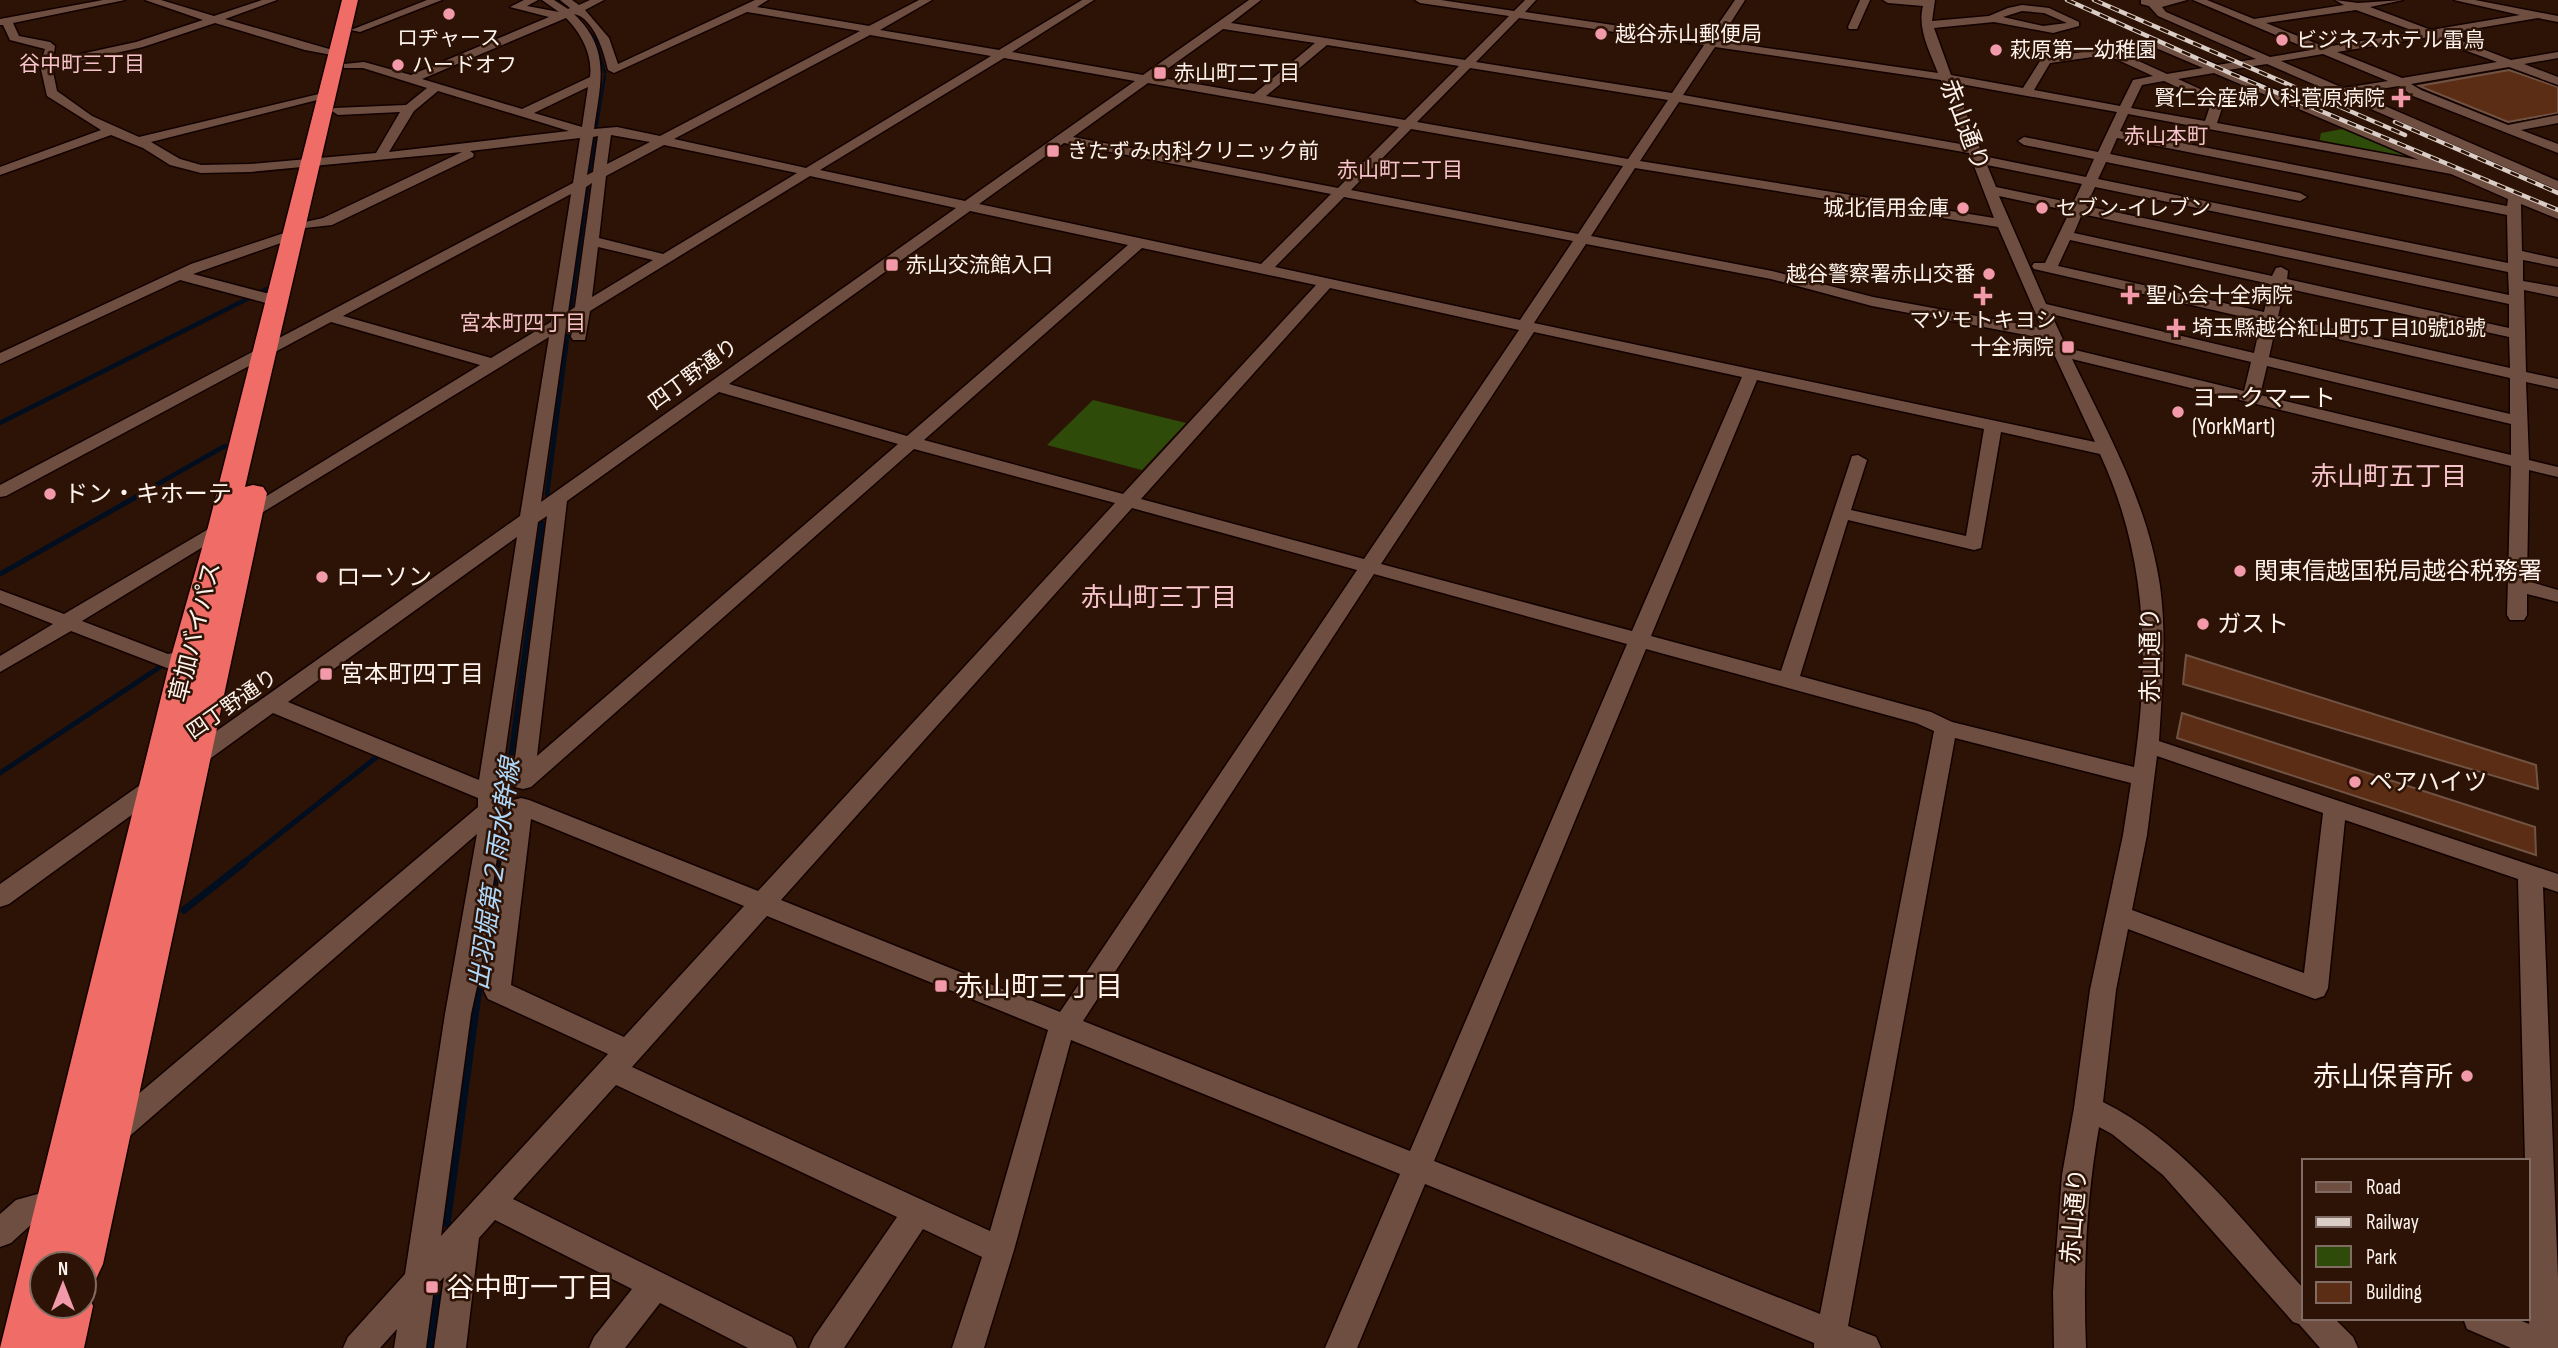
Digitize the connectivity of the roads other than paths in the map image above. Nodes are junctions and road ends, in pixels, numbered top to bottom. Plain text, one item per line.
1 (120, 0) edge
2 (150, 0) edge
3 (272, 0) edge
4 (350, 0) edge
5 (362, 0) edge
6 (437, 0) edge
7 (533, 0) edge
8 (547, 0) edge
9 (565, 0) edge
10 (599, 0) edge
11 (763, 0) edge
12 (928, 0) edge
13 (1089, 0) edge
14 (1256, 0) edge
15 (1420, 0) edge
16 (1531, 0) edge
17 (1740, 0) edge
18 (1865, 0) edge
19 (1888, 0) edge
20 (2182, 0) edge
21 (2198, 0) edge
22 (2340, 0) edge
23 (2398, 0) edge
24 (2459, 0) edge
25 (1929, 1) edge
26 (2146, 2) edge
27 (2357, 6) junction
28 (745, 8) junction
29 (569, 12) junction
30 (1517, 14) junction
31 (2540, 15) junction
32 (1992, 19) junction
33 (2558, 19) edge
34 (216, 20) junction
35 (3, 22) edge
36 (2254, 22) junction
37 (1927, 24) junction
38 (1221, 25) junction
39 (1853, 27) dead end
40 (870, 31) junction
41 (2200, 31) junction
42 (2431, 34) junction
43 (36, 42) junction
44 (1324, 42) junction
45 (1711, 43) junction
46 (0, 49) edge
47 (347, 50) junction
48 (2109, 51) junction
49 (2325, 51) junction
50 (1001, 54) junction
51 (2558, 55) edge
52 (2270, 60) junction
53 (2510, 63) junction
54 (46, 65) junction
55 (1467, 65) junction
56 (2215, 70) junction
57 (1946, 77) junction
58 (2165, 78) junction
59 (412, 79) junction
60 (595, 79) junction
61 (1145, 79) junction
62 (2558, 81) edge
63 (2401, 82) junction
64 (437, 87) junction
65 (2027, 92) junction
66 (2343, 92) junction
67 (1258, 97) junction
68 (1675, 98) junction
69 (332, 103) junction
70 (410, 108) junction
71 (2123, 111) junction
72 (523, 113) junction
73 (2476, 117) junction
74 (2558, 119) edge
75 (1408, 123) junction
76 (2344, 125) junction
77 (2209, 127) junction
78 (2421, 127) junction
79 (2504, 129) junction
80 (111, 131) junction
81 (598, 132) junction
82 (2115, 134) junction
83 (1063, 139) junction
84 (139, 141) junction
85 (663, 141) junction
86 (2024, 141) dead end
87 (480, 145) junction
88 (2311, 146) junction
89 (2558, 149) edge
90 (1976, 155) junction
91 (381, 156) junction
92 (2104, 158) junction
93 (2545, 158) edge
94 (319, 162) junction
95 (1632, 163) junction
96 (2507, 165) junction
97 (2306, 170) junction
98 (0, 172) edge
99 (807, 172) junction
100 (2457, 172) junction
101 (601, 174) junction
102 (2092, 182) junction
103 (580, 184) junction
104 (2558, 187) edge
105 (1990, 190) junction
106 (1340, 192) junction
107 (2300, 197) junction
108 (966, 206) junction
109 (2518, 206) junction
110 (2080, 209) junction
111 (2558, 215) edge
112 (2294, 223) junction
113 (2004, 224) junction
114 (301, 230) junction
115 (2065, 235) junction
116 (1581, 239) junction
117 (592, 241) junction
118 (1139, 243) junction
119 (2287, 252) junction
120 (665, 259) junction
121 (2019, 263) junction
122 (2558, 263) edge
123 (2050, 268) junction
124 (2517, 269) junction
125 (1264, 270) junction
126 (179, 275) junction
127 (2278, 282) junction
128 (1326, 283) junction
129 (2558, 292) edge
130 (277, 296) junction
131 (2517, 301) junction
132 (2040, 306) junction
133 (582, 311) junction
134 (329, 317) junction
135 (2272, 319) junction
136 (558, 325) junction
137 (1527, 327) junction
138 (2517, 334) junction
139 (579, 337) dead end
140 (2056, 343) junction
141 (276, 345) junction
142 (0, 359) edge
143 (2261, 359) junction
144 (494, 364) junction
145 (1751, 374) junction
146 (2517, 375) junction
147 (2558, 384) edge
148 (716, 386) junction
149 (2252, 398) junction
150 (2518, 421) junction
151 (1993, 427) junction
152 (910, 442) junction
153 (2108, 450) junction
154 (1858, 460) dead end
155 (2520, 463) junction
156 (2558, 472) edge
157 (0, 492) edge
158 (558, 499) junction
159 (1128, 501) junction
160 (1842, 513) junction
161 (530, 519) junction
162 (235, 520) junction
163 (1370, 566) junction
164 (2518, 585) junction
165 (0, 596) edge
166 (2558, 596) edge
167 (2517, 615) dead end
168 (66, 623) junction
169 (1637, 640) junction
170 (187, 657) junction
171 (0, 665) edge
172 (1787, 681) junction
173 (271, 704) junction
174 (1946, 728) junction
175 (2148, 745) junction
176 (193, 759) junction
177 (2143, 778) junction
178 (157, 785) junction
179 (490, 802) junction
180 (2335, 808) junction
181 (2530, 874) junction
182 (2558, 883) edge
183 (0, 897) edge
184 (763, 902) junction
185 (2118, 915) junction
186 (1065, 1027) junction
187 (620, 1061) junction
188 (2088, 1108) junction
189 (110, 1136) junction
190 (2549, 1143) edge
191 (1416, 1168) junction
192 (59, 1202) junction
193 (493, 1204) junction
194 (917, 1212) junction
195 (0, 1233) edge
196 (464, 1235) junction
197 (47, 1250) edge
198 (83, 1250) edge
199 (999, 1250) junction
200 (420, 1281) junction
201 (654, 1286) junction
202 (2302, 1307) edge
203 (30, 1320) edge
204 (67, 1320) edge
205 (2314, 1320) edge
206 (2483, 1320) edge
207 (1830, 1341) edge
208 (23, 1348) edge
209 (60, 1348) edge
210 (359, 1348) edge
211 (410, 1348) edge
212 (450, 1348) edge
213 (605, 1348) edge
214 (781, 1348) edge
215 (825, 1348) edge
216 (968, 1348) edge
217 (1341, 1348) edge
218 (1865, 1348) edge
219 (2070, 1348) edge
220 (2342, 1348) edge
221 (2546, 1348) edge

1 - 35 street
2 - 34 street
3 - 34 street
4 - 47 highway, 草加バイパス
5 - 47 highway, 草加バイパス
6 - 47 street
7 - 29 street
8 - 29 street
9 - 29 street
10 - 29 street
11 - 28 street
12 - 40 street
13 - 50 street
14 - 38 street, 四丁野通り
15 - 30 street
16 - 30 street
17 - 45 street
18 - 39 street
19 - 25 street
20 - 26 street
21 - 36 street
22 - 27 street
23 - 27 street
24 - 31 street
25 - 37 street, 赤山通り
26 - 41 street
27 - 36 street
27 - 42 street
28 - 29 street
28 - 40 street
29 - 59 street
29 - 60 street
30 - 45 street
30 - 55 street
31 - 33 street
31 - 42 street
32 - 32 street
32 - 37 street
34 - 47 street
34 - 54 street
35 - 43 street
36 - 41 street
36 - 49 street
37 - 57 street, 赤山通り
38 - 44 street
38 - 61 street, 四丁野通り
40 - 50 street
40 - 85 street
41 - 52 street
42 - 49 street
42 - 53 street
43 - 46 street
43 - 54 street
44 - 55 street
44 - 67 street
45 - 57 street
45 - 68 street
47 - 59 street
47 - 69 highway, 草加バイパス
48 - 56 street
48 - 58 street
48 - 65 street
49 - 52 street
49 - 63 street
50 - 61 street
50 - 99 street
51 - 53 street
52 - 56 street
52 - 66 street
53 - 62 street
53 - 63 street
54 - 80 street
55 - 68 street
55 - 75 street
56 - 58 street
56 - 76 street
57 - 65 street
57 - 90 street, 赤山通り
58 - 71 street
58 - 77 street
59 - 64 street
60 - 72 street
60 - 81 street
61 - 67 street
61 - 83 street, 四丁野通り
63 - 66 street
63 - 73 street
64 - 70 street
64 - 72 street
65 - 71 street
66 - 78 street
67 - 75 street
68 - 90 street
68 - 95 street
69 - 70 street
69 - 84 street
69 - 94 highway, 草加バイパス
70 - 91 street
71 - 77 street
71 - 82 street
72 - 81 street
73 - 78 street
73 - 79 street
74 - 79 street
75 - 95 street
75 - 106 street
76 - 88 street
76 - 100 street
77 - 88 street
78 - 96 street
79 - 89 street
80 - 84 street
80 - 98 street
81 - 85 street
81 - 87 street
81 - 101 street
81 - 103 street
82 - 92 street
82 - 97 street
83 - 106 street
83 - 108 street, 四丁野通り
84 - 94 street
85 - 99 street
85 - 101 street
86 - 92 street
87 - 91 street
87 - 114 street
88 - 97 street
88 - 100 street
90 - 102 street
90 - 105 street, 赤山通り
91 - 94 street
92 - 102 street
92 - 107 street
93 - 96 street
94 - 114 highway, 草加バイパス
95 - 113 street
95 - 116 street
96 - 100 street
96 - 104 street
97 - 107 street
97 - 109 street
99 - 108 street
99 - 120 street
100 - 109 street
101 - 103 street
101 - 117 street
102 - 110 street
102 - 112 street
103 - 134 street
103 - 136 street
105 - 110 street
105 - 113 street, 赤山通り
106 - 116 street
106 - 125 street
107 - 112 street
108 - 118 street
108 - 148 street, 四丁野通り
109 - 111 street
109 - 124 street
110 - 115 street
110 - 119 street
112 - 119 street
112 - 124 street
113 - 121 street, 赤山通り
114 - 126 street
114 - 130 highway, 草加バイパス
114 - 141 highway, 草加バイパス
115 - 123 street
115 - 127 street
116 - 137 street
116 - 140 street
117 - 120 street
117 - 133 street
118 - 125 street
118 - 152 street
119 - 127 street
119 - 131 street
120 - 133 street
121 - 123 street
121 - 132 street, 赤山通り
122 - 124 street
123 - 135 street
124 - 129 street
124 - 131 street
125 - 128 street
126 - 130 street
126 - 142 street
127 - 135 street
127 - 138 street
128 - 137 street
128 - 159 street
130 - 141 highway, 草加バイパス
131 - 138 street
132 - 140 street, 赤山通り
132 - 143 street
133 - 136 street
133 - 139 street
134 - 141 street
134 - 144 street
135 - 143 street
135 - 146 street
136 - 144 street
136 - 161 street
137 - 145 street
137 - 163 street
138 - 146 street
140 - 149 street
140 - 153 street, 赤山通り
141 - 157 street
141 - 162 highway, 草加バイパス
143 - 149 street
143 - 150 street
144 - 162 street
145 - 151 street
145 - 169 street
146 - 147 street
146 - 150 street
148 - 152 street
148 - 158 street, 四丁野通り
149 - 155 street
150 - 155 street
151 - 153 street
151 - 160 street
152 - 158 street
152 - 159 street
153 - 175 street, 赤山通り
154 - 160 street
155 - 156 street
155 - 164 street
158 - 161 street, 四丁野通り
159 - 163 street
159 - 184 street
160 - 172 street
161 - 173 street, 四丁野通り
161 - 179 street
162 - 168 street
162 - 170 highway, 草加バイパス
162 - 176 highway, 草加バイパス
163 - 169 street
163 - 186 street
164 - 166 street
164 - 167 street
165 - 168 street
168 - 170 street
168 - 171 street
169 - 172 street
169 - 191 street
170 - 178 highway, 草加バイパス
172 - 174 street
173 - 176 street, 四丁野通り
173 - 179 street
174 - 177 street
174 - 207 street
175 - 177 street, 赤山通り
175 - 180 street
176 - 178 street, 四丁野通り
176 - 189 highway, 草加バイパス
177 - 185 street, 赤山通り
178 - 183 street, 四丁野通り
178 - 192 highway, 草加バイパス
179 - 189 street
179 - 200 street
180 - 181 street
180 - 185 street
181 - 182 street
181 - 190 street
184 - 186 street
184 - 187 street
184 - 187 street
185 - 188 street, 赤山通り
186 - 191 street
186 - 199 street
187 - 193 street
187 - 194 street
188 - 202 street
188 - 219 street, 赤山通り
189 - 198 highway, 草加バイパス
190 - 221 street
191 - 207 street
191 - 217 street
192 - 195 street
192 - 197 highway, 草加バイパス
193 - 196 street
193 - 201 street
194 - 199 street
194 - 215 street
196 - 200 street
196 - 212 street
199 - 216 street
200 - 210 street
200 - 211 street
201 - 213 street
201 - 214 street
203 - 208 highway
204 - 209 highway
205 - 220 street
206 - 221 street
207 - 218 street

